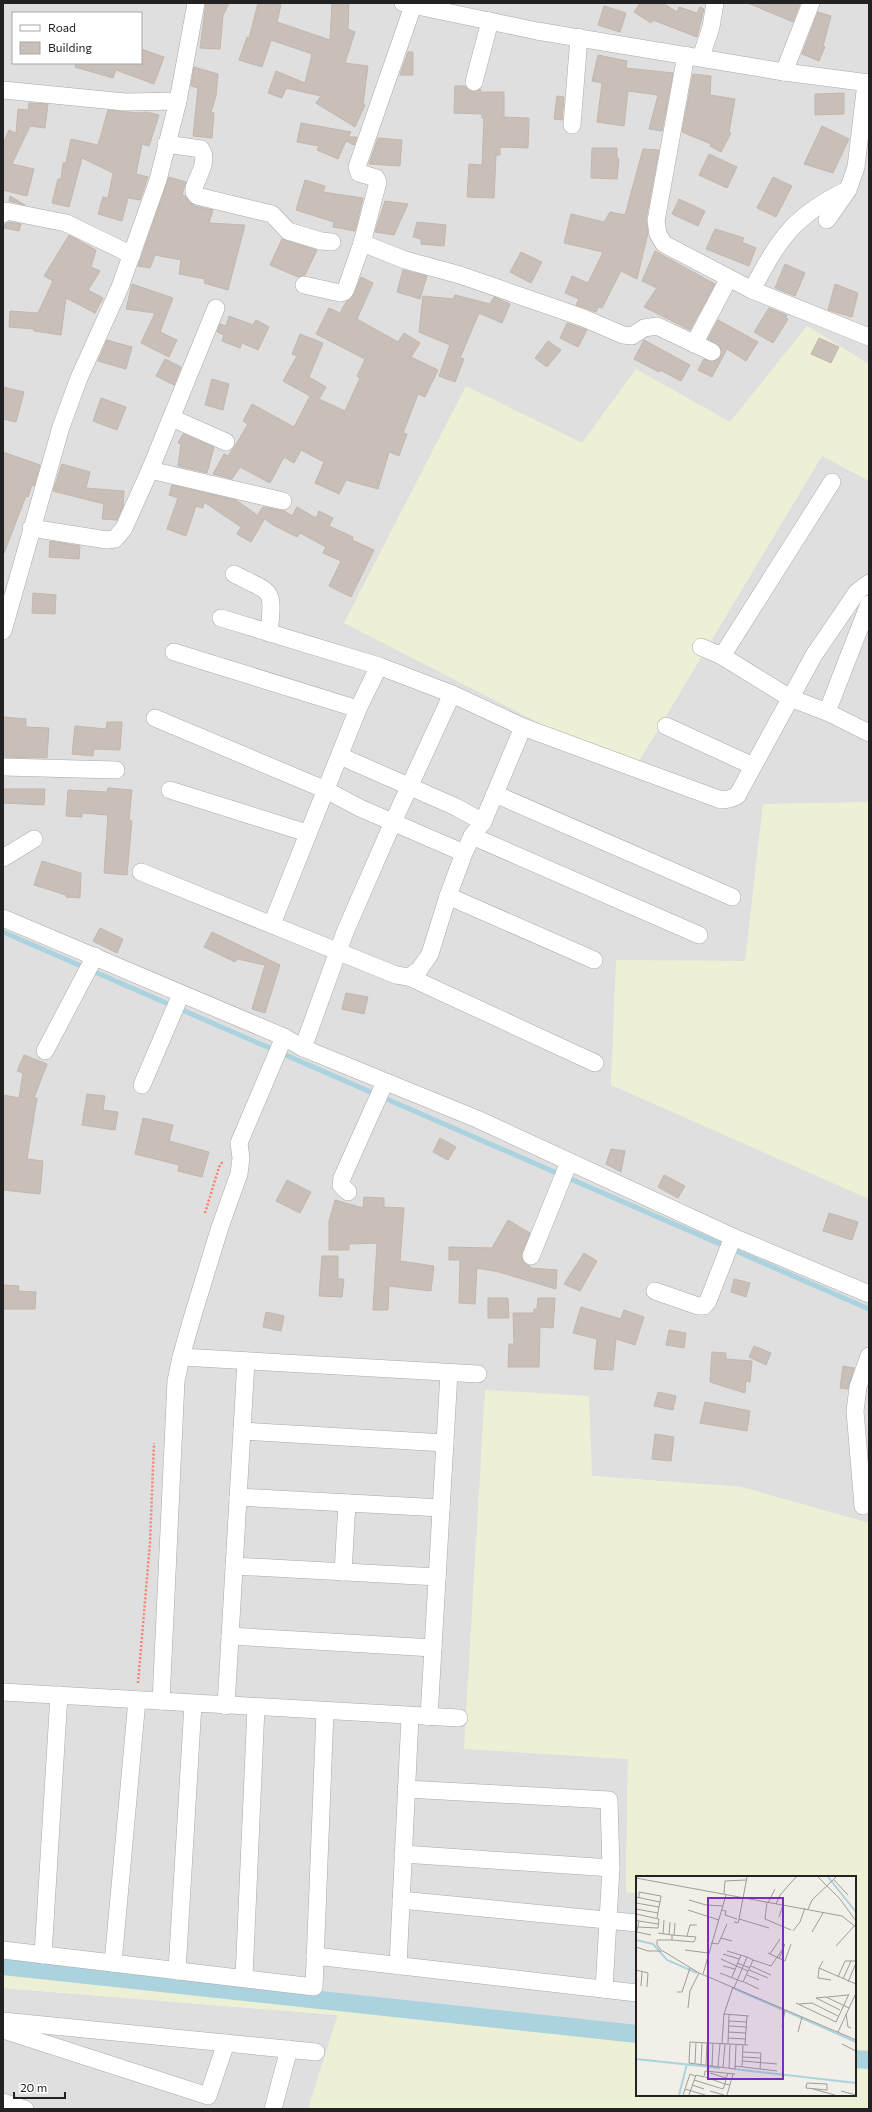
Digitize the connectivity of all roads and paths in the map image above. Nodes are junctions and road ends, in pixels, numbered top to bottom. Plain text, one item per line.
1 (196, 3) edge
2 (715, 3) edge
3 (811, 3) edge
4 (410, 4) edge
5 (490, 21) junction
6 (579, 37) junction
7 (694, 56) junction
8 (784, 72) junction
9 (474, 82) dead end
10 (867, 83) edge
11 (3, 90) edge
12 (178, 101) junction
13 (572, 125) dead end
14 (166, 144) junction
15 (848, 190) junction
16 (3, 214) edge
17 (828, 220) dead end
18 (332, 242) dead end
19 (362, 243) junction
20 (132, 255) junction
21 (729, 278) junction
22 (304, 285) dead end
23 (752, 290) junction
24 (216, 308) dead end
25 (869, 338) edge
26 (694, 344) junction
27 (712, 352) dead end
28 (172, 418) junction
29 (226, 442) dead end
30 (150, 470) junction
31 (832, 482) dead end
32 (283, 501) dead end
33 (31, 528) junction
34 (234, 574) dead end
35 (869, 583) edge
36 (869, 604) edge
37 (221, 618) dead end
38 (3, 631) edge
39 (269, 632) junction
40 (702, 647) dead end
41 (174, 652) dead end
42 (722, 656) junction
43 (379, 666) junction
44 (452, 694) junction
45 (790, 698) junction
46 (358, 709) junction
47 (828, 712) junction
48 (155, 718) dead end
49 (666, 726) dead end
50 (523, 727) junction
51 (869, 733) edge
52 (340, 756) junction
53 (753, 766) junction
54 (3, 767) edge
55 (116, 770) dead end
56 (409, 788) junction
57 (170, 790) dead end
58 (326, 790) junction
59 (495, 794) junction
60 (393, 822) junction
61 (484, 822) junction
62 (307, 833) junction
63 (472, 836) junction
64 (34, 839) dead end
65 (464, 853) junction
66 (3, 858) edge
67 (141, 872) dead end
68 (448, 896) junction
69 (732, 897) dead end
70 (3, 918) edge
71 (272, 924) junction
72 (699, 935) dead end
73 (338, 951) junction
74 (594, 960) dead end
75 (89, 968) junction
76 (409, 977) junction
77 (179, 999) junction
78 (282, 1041) junction
79 (303, 1048) junction
80 (45, 1051) dead end
81 (595, 1063) dead end
82 (142, 1085) dead end
83 (379, 1093) junction
84 (565, 1172) junction
85 (348, 1192) dead end
86 (731, 1242) junction
87 (531, 1256) dead end
88 (655, 1291) dead end
89 (869, 1294) edge
90 (869, 1356) edge
91 (180, 1357) junction
92 (246, 1361) junction
93 (449, 1373) junction
94 (478, 1374) dead end
95 (242, 1431) junction
96 (445, 1443) junction
97 (238, 1497) junction
98 (347, 1503) junction
99 (863, 1506) dead end
100 (441, 1508) junction
101 (234, 1566) junction
102 (343, 1572) junction
103 (437, 1577) junction
104 (230, 1636) junction
105 (433, 1648) junction
106 (3, 1692) edge
107 (59, 1695) junction
108 (138, 1700) junction
109 (161, 1701) junction
110 (193, 1704) junction
111 (226, 1706) junction
112 (256, 1707) junction
113 (325, 1712) junction
114 (410, 1717) junction
115 (429, 1717) junction
116 (459, 1718) dead end
117 (406, 1789) junction
118 (403, 1854) junction
119 (611, 1868) junction
120 (401, 1900) junction
121 (607, 1920) junction
122 (636, 1923) edge
123 (3, 1950) edge
124 (44, 1955) junction
125 (315, 1956) junction
126 (112, 1963) junction
127 (398, 1966) junction
128 (177, 1971) junction
129 (244, 1978) junction
130 (604, 1989) junction
131 (636, 1993) edge
132 (3, 2021) edge
133 (3, 2030) edge
134 (226, 2043) junction
135 (289, 2049) junction
136 (316, 2052) dead end
137 (3, 2102) edge
138 (206, 2102) edge
139 (25, 2109) edge
140 (273, 2109) edge

1 - 12 street
2 - 7 street
3 - 8 street
4 - 5 street
4 - 19 street
5 - 6 street
5 - 9 street
6 - 7 street
6 - 13 street
7 - 8 street
7 - 21 street
8 - 10 street
10 - 15 street
11 - 12 street
12 - 14 street
14 - 18 street
14 - 20 street
15 - 17 street
15 - 23 street
16 - 20 street
19 - 22 street
19 - 26 street
20 - 33 street
21 - 23 street
21 - 26 street
23 - 25 street
24 - 28 street
26 - 27 street
28 - 29 street
28 - 30 street
30 - 32 street
30 - 33 street
31 - 42 street
33 - 38 street
34 - 39 street
35 - 45 street
36 - 47 street
37 - 39 street
39 - 43 street
40 - 42 street
41 - 46 street
42 - 45 street
43 - 44 street
43 - 46 street
44 - 50 street
44 - 56 street
45 - 47 street
45 - 53 street
46 - 52 street
47 - 51 street
48 - 58 street
49 - 53 street
50 - 53 street
50 - 59 street
52 - 56 street
52 - 58 street
54 - 55 street
56 - 60 street
56 - 61 street
57 - 62 street
58 - 60 street
58 - 62 street
59 - 61 street
59 - 69 street
60 - 65 street
60 - 73 street
61 - 63 street
62 - 71 street
63 - 65 street
63 - 72 street
64 - 66 street
65 - 68 street
67 - 71 street
68 - 74 street
68 - 76 street
70 - 75 street
71 - 73 street
73 - 76 street
73 - 79 street
75 - 77 street
75 - 80 street
76 - 81 street
77 - 78 street
77 - 82 street
78 - 79 street
78 - 91 street
79 - 83 street
83 - 84 street
83 - 85 street
84 - 86 street
84 - 87 street
86 - 88 street
86 - 89 street
90 - 99 street
91 - 92 street
91 - 109 street
92 - 93 street
92 - 95 street
93 - 94 street
93 - 96 street
95 - 96 street
95 - 97 street
96 - 100 street
97 - 98 street
97 - 101 street
98 - 100 street
98 - 102 street
100 - 103 street
101 - 102 street
101 - 104 street
102 - 103 street
103 - 105 street
104 - 105 street
104 - 111 street
105 - 115 street
106 - 107 street
107 - 108 street
107 - 124 street
108 - 109 street
108 - 126 street
109 - 110 street
110 - 111 street
110 - 128 street
111 - 112 street
112 - 113 street
112 - 129 street
113 - 114 street
113 - 125 street
114 - 115 street
114 - 117 street
115 - 116 street
117 - 118 street
117 - 119 street
118 - 119 street
118 - 120 street
119 - 121 street
120 - 121 street
120 - 127 street
121 - 122 street
121 - 130 street
123 - 124 street
124 - 126 street
125 - 127 street
125 - 129 street
126 - 128 street
127 - 130 street
128 - 129 street
130 - 131 street
132 - 134 street
133 - 138 street
134 - 135 street
134 - 138 street
135 - 136 street
135 - 140 street
137 - 139 street

